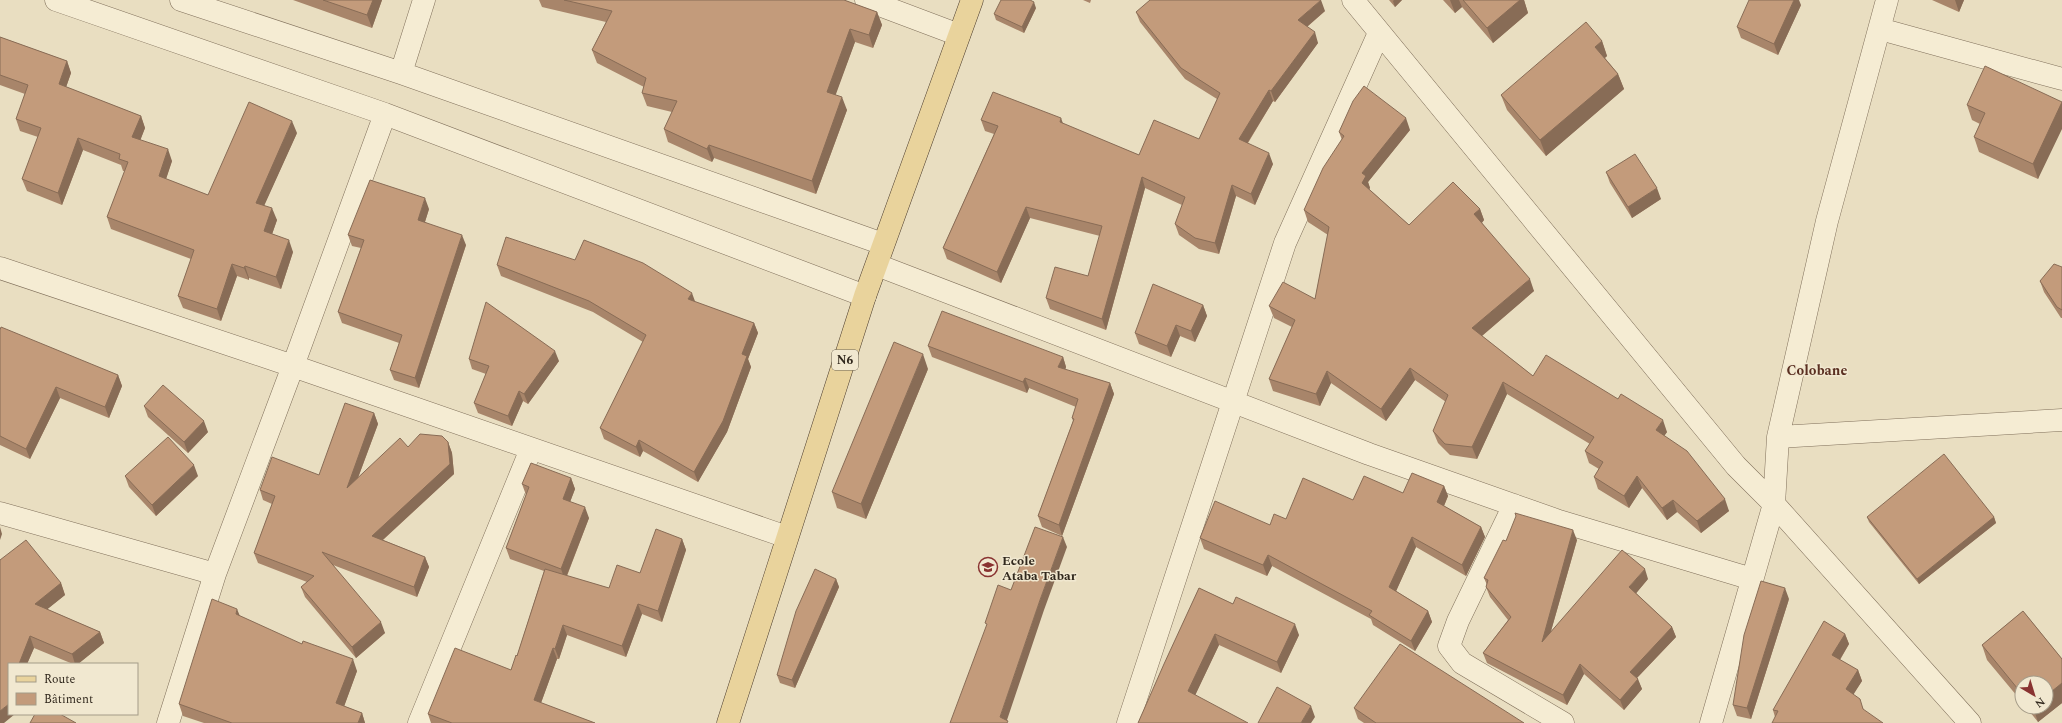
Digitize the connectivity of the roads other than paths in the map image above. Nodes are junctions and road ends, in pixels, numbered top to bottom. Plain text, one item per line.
1 (56, 0) edge
2 (181, 0) edge
3 (424, 0) edge
4 (866, 0) edge
5 (972, 0) edge
6 (1353, 0) edge
7 (1887, 0) edge
8 (1880, 29) junction
9 (1379, 32) junction
10 (959, 35) junction
11 (401, 73) junction
12 (2062, 79) edge
13 (385, 114) junction
14 (883, 244) junction
15 (877, 265) junction
16 (0, 268) edge
17 (865, 296) junction
18 (293, 366) junction
19 (1232, 401) junction
20 (2062, 420) edge
21 (1778, 437) junction
22 (531, 449) junction
23 (1774, 504) junction
24 (1514, 505) junction
25 (0, 513) edge
26 (787, 537) junction
27 (215, 574) junction
28 (1752, 580) junction
29 (168, 723) edge
30 (419, 723) edge
31 (728, 723) edge
32 (1128, 723) edge
33 (1563, 723) edge
34 (1711, 723) edge
35 (1970, 723) edge

1 - 13 street
2 - 11 street
3 - 11 street
4 - 10 street
5 - 10 main road, N6
6 - 9 street
7 - 8 street
8 - 12 street
8 - 21 street
9 - 19 street
9 - 23 street
10 - 14 main road, N6
11 - 14 street
13 - 17 street
13 - 18 street
14 - 15 main road, N6
15 - 17 main road, N6
15 - 19 street
16 - 18 street
17 - 26 main road, N6
18 - 22 street
18 - 27 street
19 - 24 street
19 - 32 street
20 - 21 street
21 - 23 street
22 - 26 street
22 - 30 street
23 - 28 street
23 - 35 street
24 - 28 street
24 - 33 street
25 - 27 street
26 - 31 main road, N6
27 - 29 street
28 - 34 street

